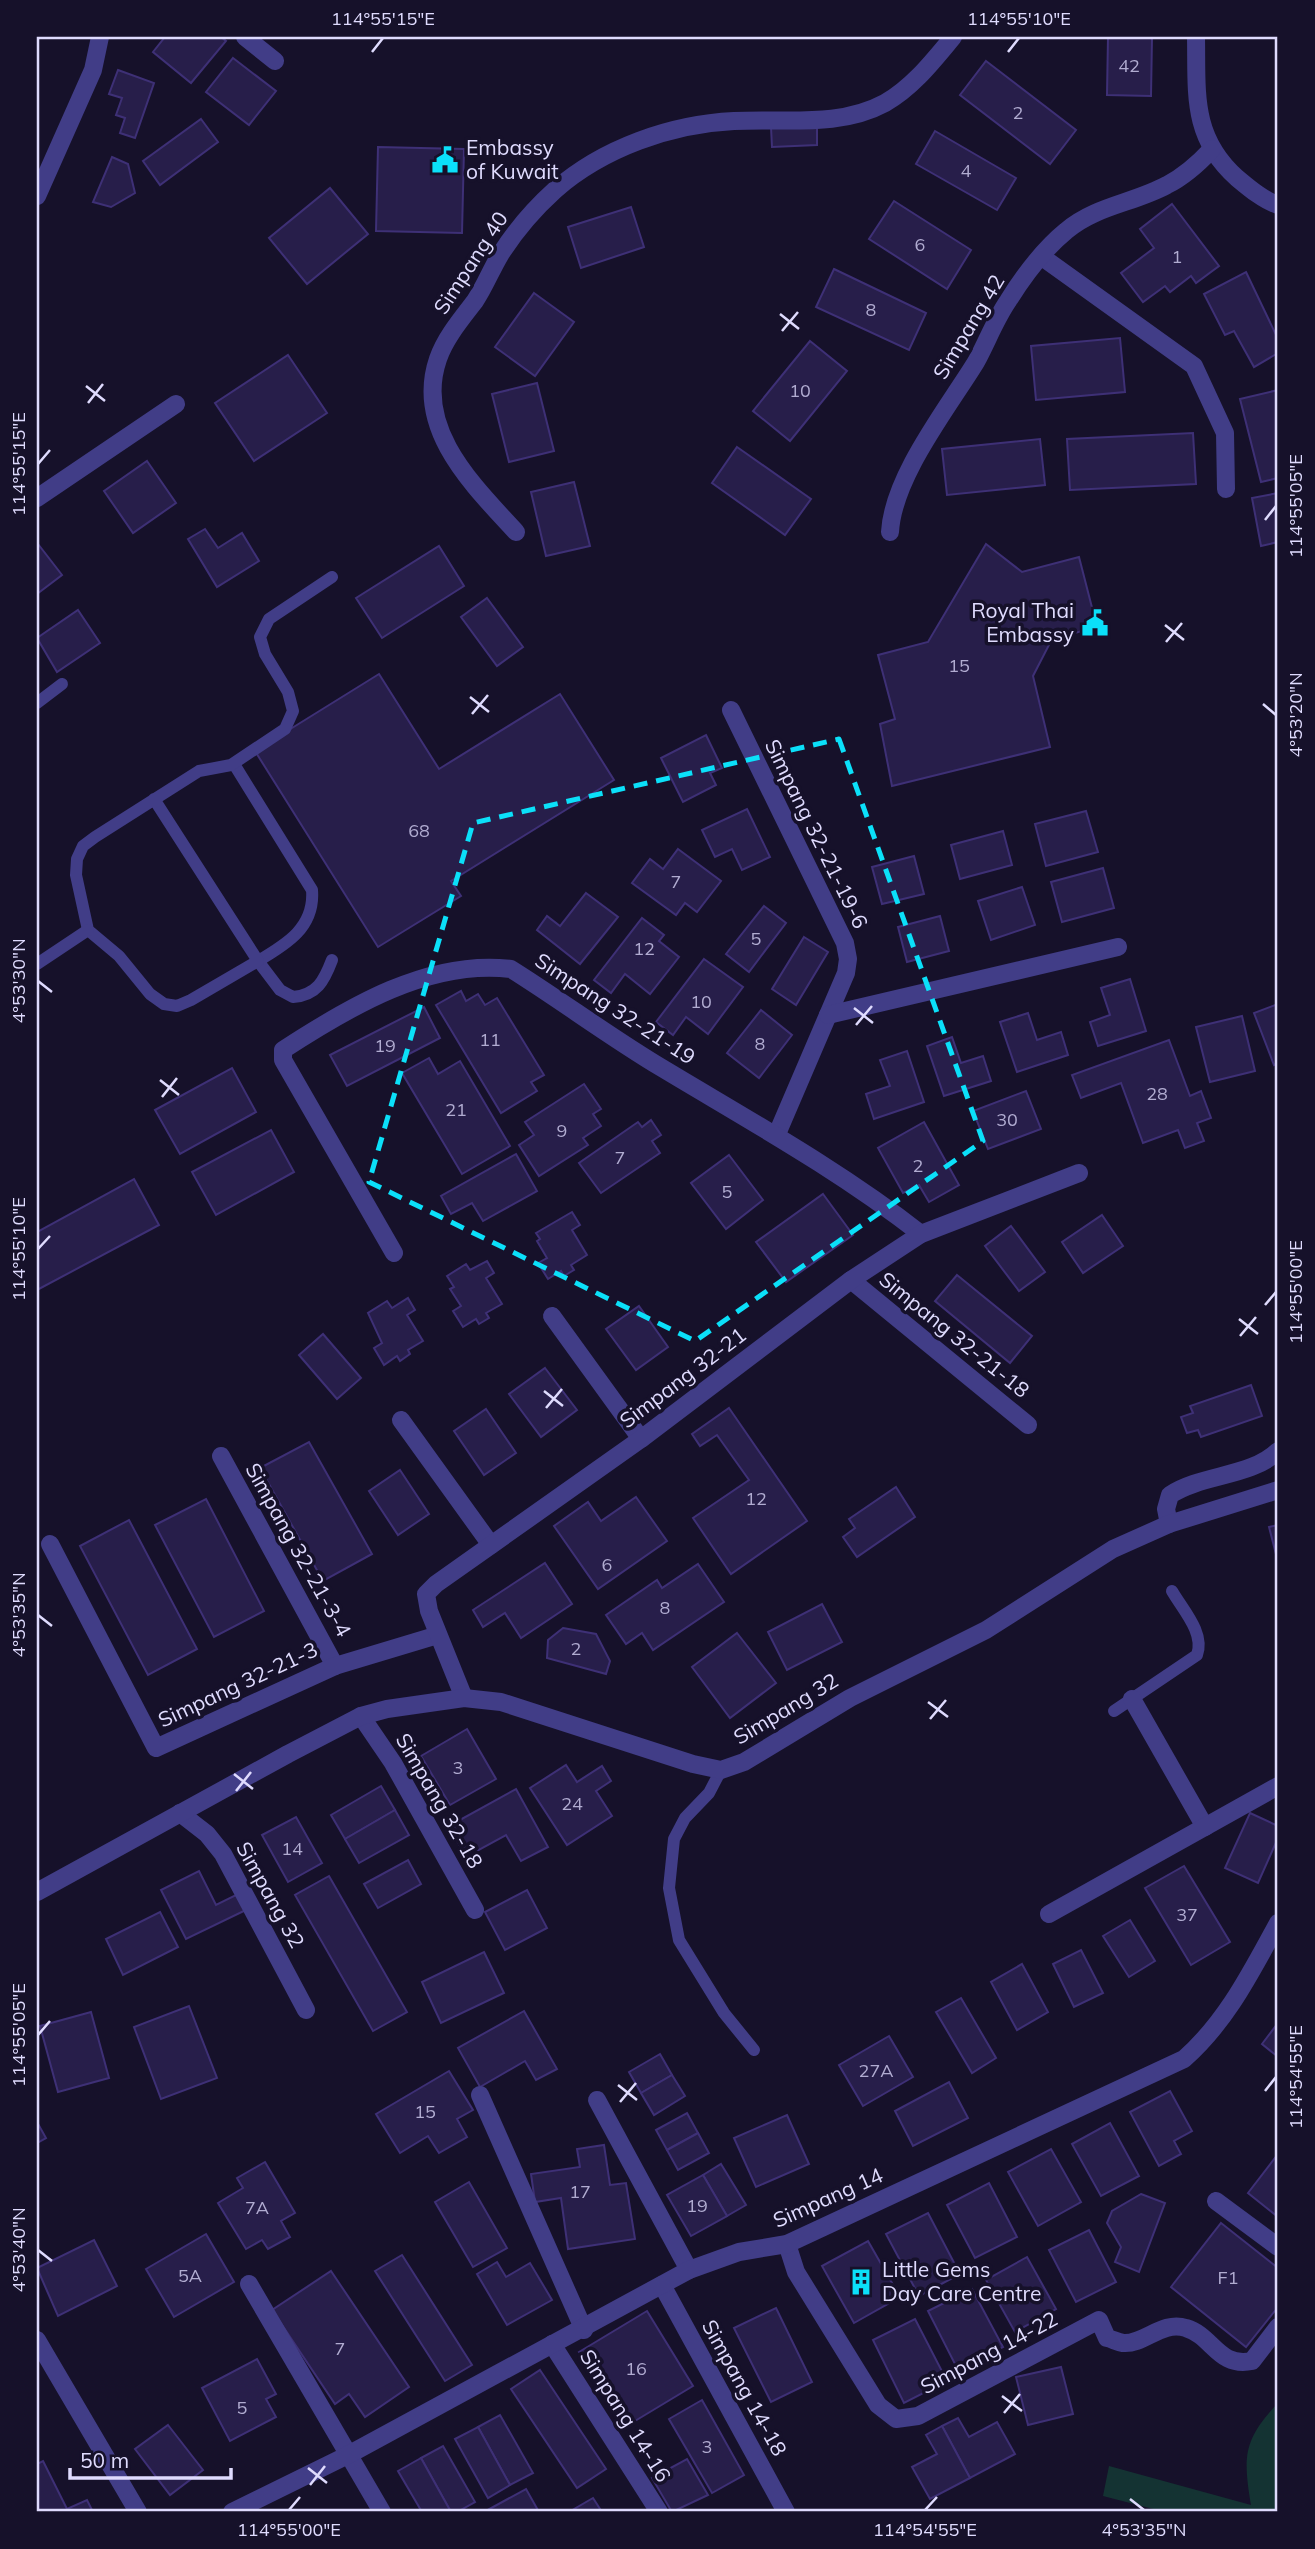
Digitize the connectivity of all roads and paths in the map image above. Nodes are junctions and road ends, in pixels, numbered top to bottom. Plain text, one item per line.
1 (100, 37) edge
2 (245, 37) edge
3 (953, 37) edge
4 (1196, 37) edge
5 (275, 61) dead end
6 (1212, 149) junction
7 (37, 196) edge
8 (1278, 205) edge
9 (1042, 257) junction
10 (176, 404) dead end
11 (1226, 489) dead end
12 (37, 498) edge
13 (516, 532) dead end
14 (890, 532) dead end
15 (332, 577) dead end
16 (62, 684) dead end
17 (37, 703) edge
18 (731, 710) dead end
19 (234, 764) junction
20 (154, 799) junction
21 (89, 930) junction
22 (1118, 947) dead end
23 (332, 960) dead end
24 (258, 961) junction
25 (37, 964) edge
26 (828, 1015) junction
27 (777, 1134) junction
28 (1079, 1173) dead end
29 (921, 1234) junction
30 (394, 1253) dead end
31 (851, 1280) junction
32 (552, 1316) dead end
33 (401, 1420) dead end
34 (1028, 1425) dead end
35 (641, 1439) junction
36 (1278, 1451) edge
37 (221, 1456) dead end
38 (1278, 1490) edge
39 (1170, 1524) junction
40 (50, 1544) dead end
41 (491, 1545) junction
42 (1172, 1591) dead end
43 (438, 1635) junction
44 (335, 1666) junction
45 (464, 1698) junction
46 (1132, 1699) junction
47 (1114, 1710) dead end
48 (361, 1716) junction
49 (721, 1770) junction
50 (1278, 1786) edge
51 (180, 1813) junction
52 (1205, 1828) junction
53 (37, 1892) edge
54 (475, 1910) dead end
55 (1049, 1914) dead end
56 (1278, 1923) edge
57 (306, 2010) dead end
58 (754, 2050) dead end
59 (480, 2095) dead end
60 (597, 2100) dead end
61 (1216, 2201) dead end
62 (787, 2244) junction
63 (1278, 2247) edge
64 (689, 2270) junction
65 (249, 2284) dead end
66 (662, 2285) junction
67 (1278, 2327) edge
68 (584, 2330) junction
69 (552, 2344) junction
70 (39, 2350) edge
71 (348, 2455) junction
72 (138, 2512) edge
73 (232, 2512) edge
74 (382, 2512) edge
75 (659, 2512) edge
76 (786, 2512) edge

1 - 7 street
2 - 5 street
3 - 13 street, Simpang 40
4 - 6 street
6 - 8 street
6 - 9 street, Simpang 42
9 - 11 street
9 - 14 street, Simpang 42
10 - 12 street
15 - 19 lane
16 - 17 lane
18 - 26 street, Simpang 32-21-19-6
19 - 20 lane
19 - 24 lane
20 - 21 lane
20 - 24 lane
21 - 24 lane
21 - 25 lane
22 - 26 street
23 - 24 lane
26 - 27 street, Simpang 32-21-19-6
27 - 29 street, Simpang 32-21-19
27 - 30 street, Simpang 32-21-19
28 - 29 street, Simpang 32-21
29 - 31 street, Simpang 32-21
31 - 34 street, Simpang 32-21-18
31 - 35 street, Simpang 32-21
32 - 35 street
33 - 41 street
35 - 41 street, Simpang 32-21
36 - 39 street
37 - 44 street, Simpang 32-21-3-4
38 - 39 street, Simpang 32
39 - 49 street, Simpang 32
40 - 44 street, Simpang 32-21-3
41 - 43 street, Simpang 32-21
42 - 46 lane
43 - 44 street, Simpang 32-21-3
43 - 45 street, Simpang 32-21
45 - 48 street, Simpang 32
45 - 49 street, Simpang 32
46 - 47 lane
46 - 52 street
48 - 51 street, Simpang 32
48 - 54 street, Simpang 32-18
49 - 58 lane
50 - 52 street
51 - 53 street, Simpang 32
51 - 57 street, Simpang 32
52 - 55 street
56 - 62 street, Simpang 14
59 - 68 street
60 - 64 street
61 - 63 street
62 - 64 street, Simpang 14
62 - 67 street, Simpang 14-22
64 - 66 street, Simpang 14
65 - 71 street
66 - 68 street, Simpang 14
66 - 76 street, Simpang 14-18
68 - 69 street, Simpang 14
69 - 71 street, Simpang 14
69 - 75 street, Simpang 14-16
70 - 72 street
71 - 73 street, Simpang 14
71 - 74 street

